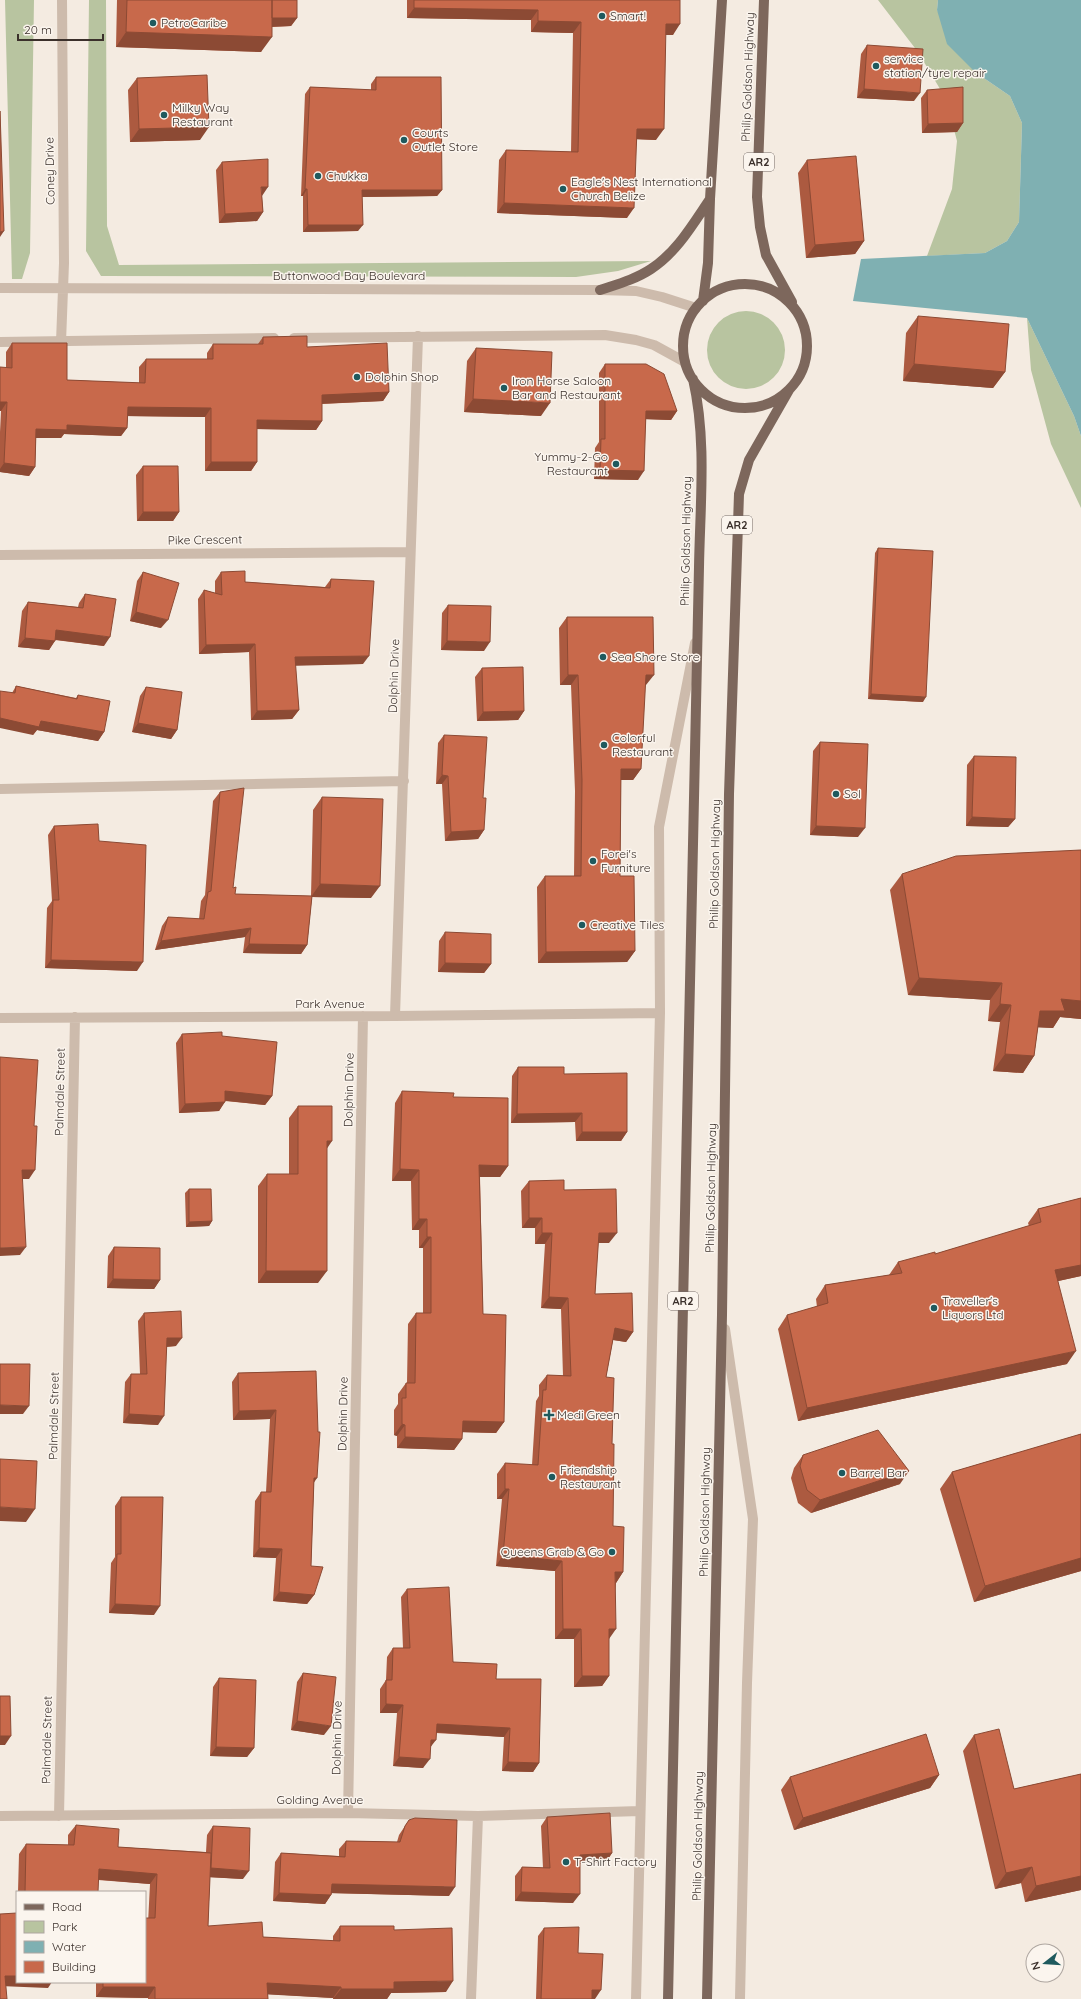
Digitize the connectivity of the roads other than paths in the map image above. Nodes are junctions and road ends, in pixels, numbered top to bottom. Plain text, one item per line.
1 (62, 0) edge
2 (722, 0) edge
3 (764, 0) edge
4 (710, 199) junction
5 (0, 288) edge
6 (63, 288) junction
7 (600, 290) junction
8 (699, 304) junction
9 (798, 315) junction
10 (418, 336) junction
11 (0, 342) edge
12 (61, 342) junction
13 (685, 362) junction
14 (693, 379) junction
15 (789, 390) junction
16 (410, 552) junction
17 (0, 555) edge
18 (698, 627) junction
19 (404, 781) junction
20 (0, 788) edge
21 (660, 1013) junction
22 (363, 1016) junction
23 (395, 1016) junction
24 (75, 1017) junction
25 (0, 1018) edge
26 (722, 1314) junction
27 (640, 1811) junction
28 (348, 1813) junction
29 (0, 1816) edge
30 (59, 1816) junction
31 (478, 1816) junction
32 (471, 1999) edge
33 (636, 1999) edge
34 (668, 1999) edge
35 (707, 1999) edge
36 (740, 1999) edge

1 - 6 street, Coney Drive
2 - 4 main road
3 - 9 main road, Philip Goldson Highway / AR2
4 - 7 main road
4 - 8 main road
5 - 6 street, Buttonwood Bay Boulevard
6 - 7 street, Buttonwood Bay Boulevard
6 - 12 street, Coney Drive
7 - 8 street, Buttonwood Bay Boulevard
8 - 9 main road
8 - 13 main road
9 - 15 main road
10 - 12 street
10 - 13 street
10 - 16 street, Dolphin Drive
11 - 12 street
13 - 14 main road
14 - 15 main road
14 - 18 main road, Philip Goldson Highway / AR2
15 - 26 main road, Philip Goldson Highway / AR2
16 - 17 street, Pike Crescent
16 - 19 street, Dolphin Drive
18 - 21 street
18 - 34 main road, Philip Goldson Highway / AR2
19 - 20 street
19 - 23 street, Dolphin Drive
21 - 23 street, Park Avenue
21 - 27 street
22 - 23 street, Park Avenue
22 - 24 street, Park Avenue
22 - 28 street, Dolphin Drive
24 - 25 street, Park Avenue
24 - 30 street, Palmdale Street
26 - 35 main road, Philip Goldson Highway / AR2
26 - 36 street
27 - 31 street, Golding Avenue
27 - 33 street
28 - 30 street, Golding Avenue
28 - 31 street, Golding Avenue
29 - 30 street, Golding Avenue
31 - 32 street

